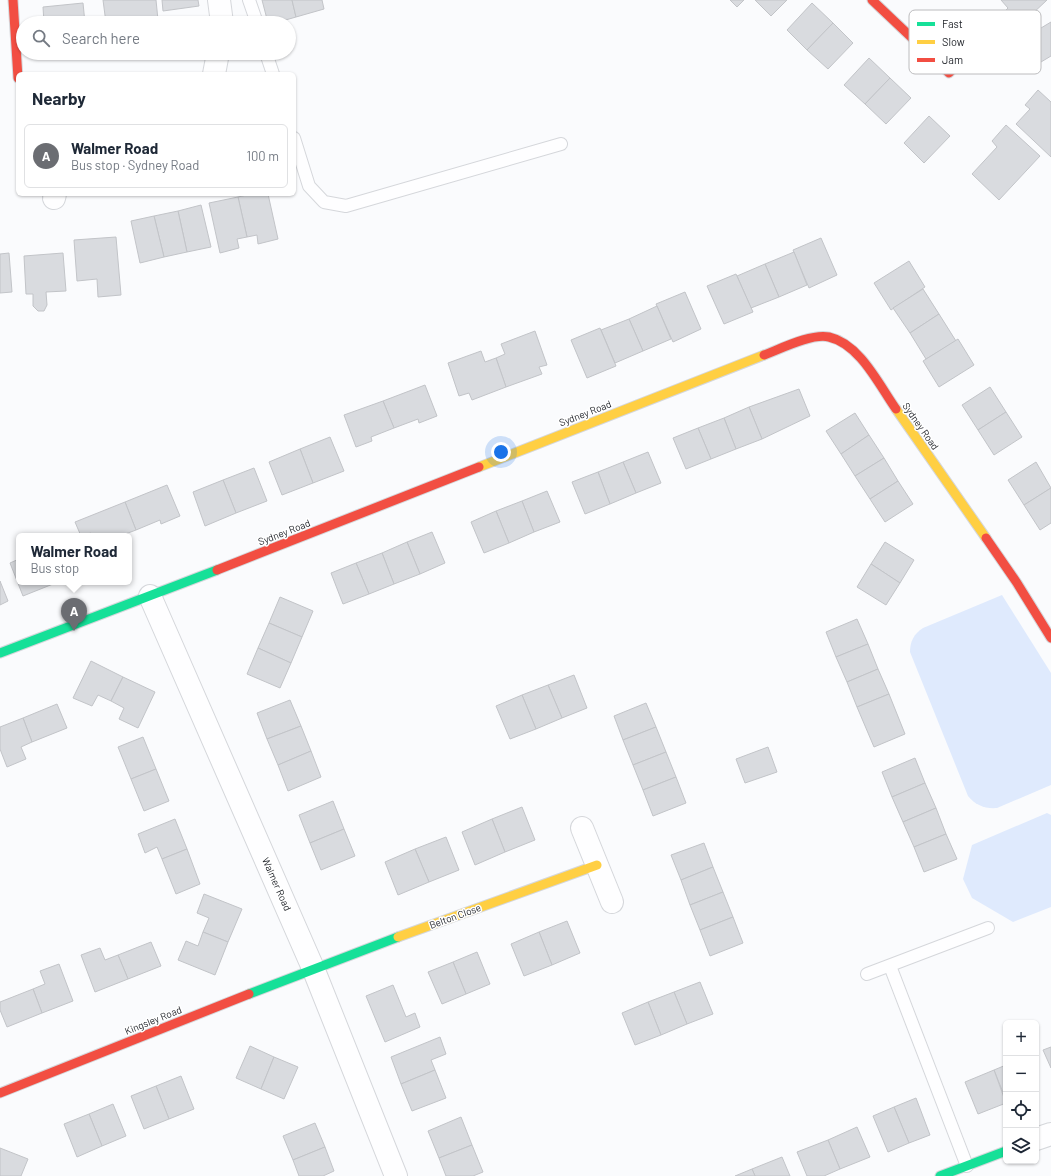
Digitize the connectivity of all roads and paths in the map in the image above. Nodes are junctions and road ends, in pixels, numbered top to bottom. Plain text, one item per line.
1 (13, 0) edge
2 (219, 0) edge
3 (249, 0) edge
4 (872, 0) edge
5 (221, 16) edge
6 (255, 16) edge
7 (909, 35) edge
8 (16, 47) edge
9 (17, 60) edge
10 (217, 60) edge
11 (268, 60) edge
12 (18, 72) edge
13 (214, 72) edge
14 (272, 72) edge
15 (296, 144) edge
16 (561, 144) dead end
17 (150, 596) junction
18 (1051, 638) edge
19 (0, 653) edge
20 (582, 828) dead end
21 (597, 865) junction
22 (612, 902) dead end
23 (988, 928) dead end
24 (890, 966) junction
25 (314, 968) junction
26 (867, 974) dead end
27 (0, 1093) edge
28 (1051, 1134) edge
29 (1039, 1138) edge
30 (1003, 1152) edge
31 (966, 1166) junction
32 (396, 1176) edge
33 (940, 1176) edge

1 - 8 street
2 - 5 street
3 - 6 lane
4 - 7 street
9 - 12 street
10 - 13 street
11 - 14 lane
15 - 16 lane
17 - 18 street, Sydney Road
17 - 19 street, Sydney Road
17 - 25 street, Walmer Road
20 - 21 street
21 - 22 street
21 - 25 street, Belton Close
23 - 24 lane
24 - 26 lane
24 - 31 lane
25 - 27 street, Kingsley Road
25 - 32 street, Walmer Road
28 - 29 street
30 - 31 street
31 - 33 street

